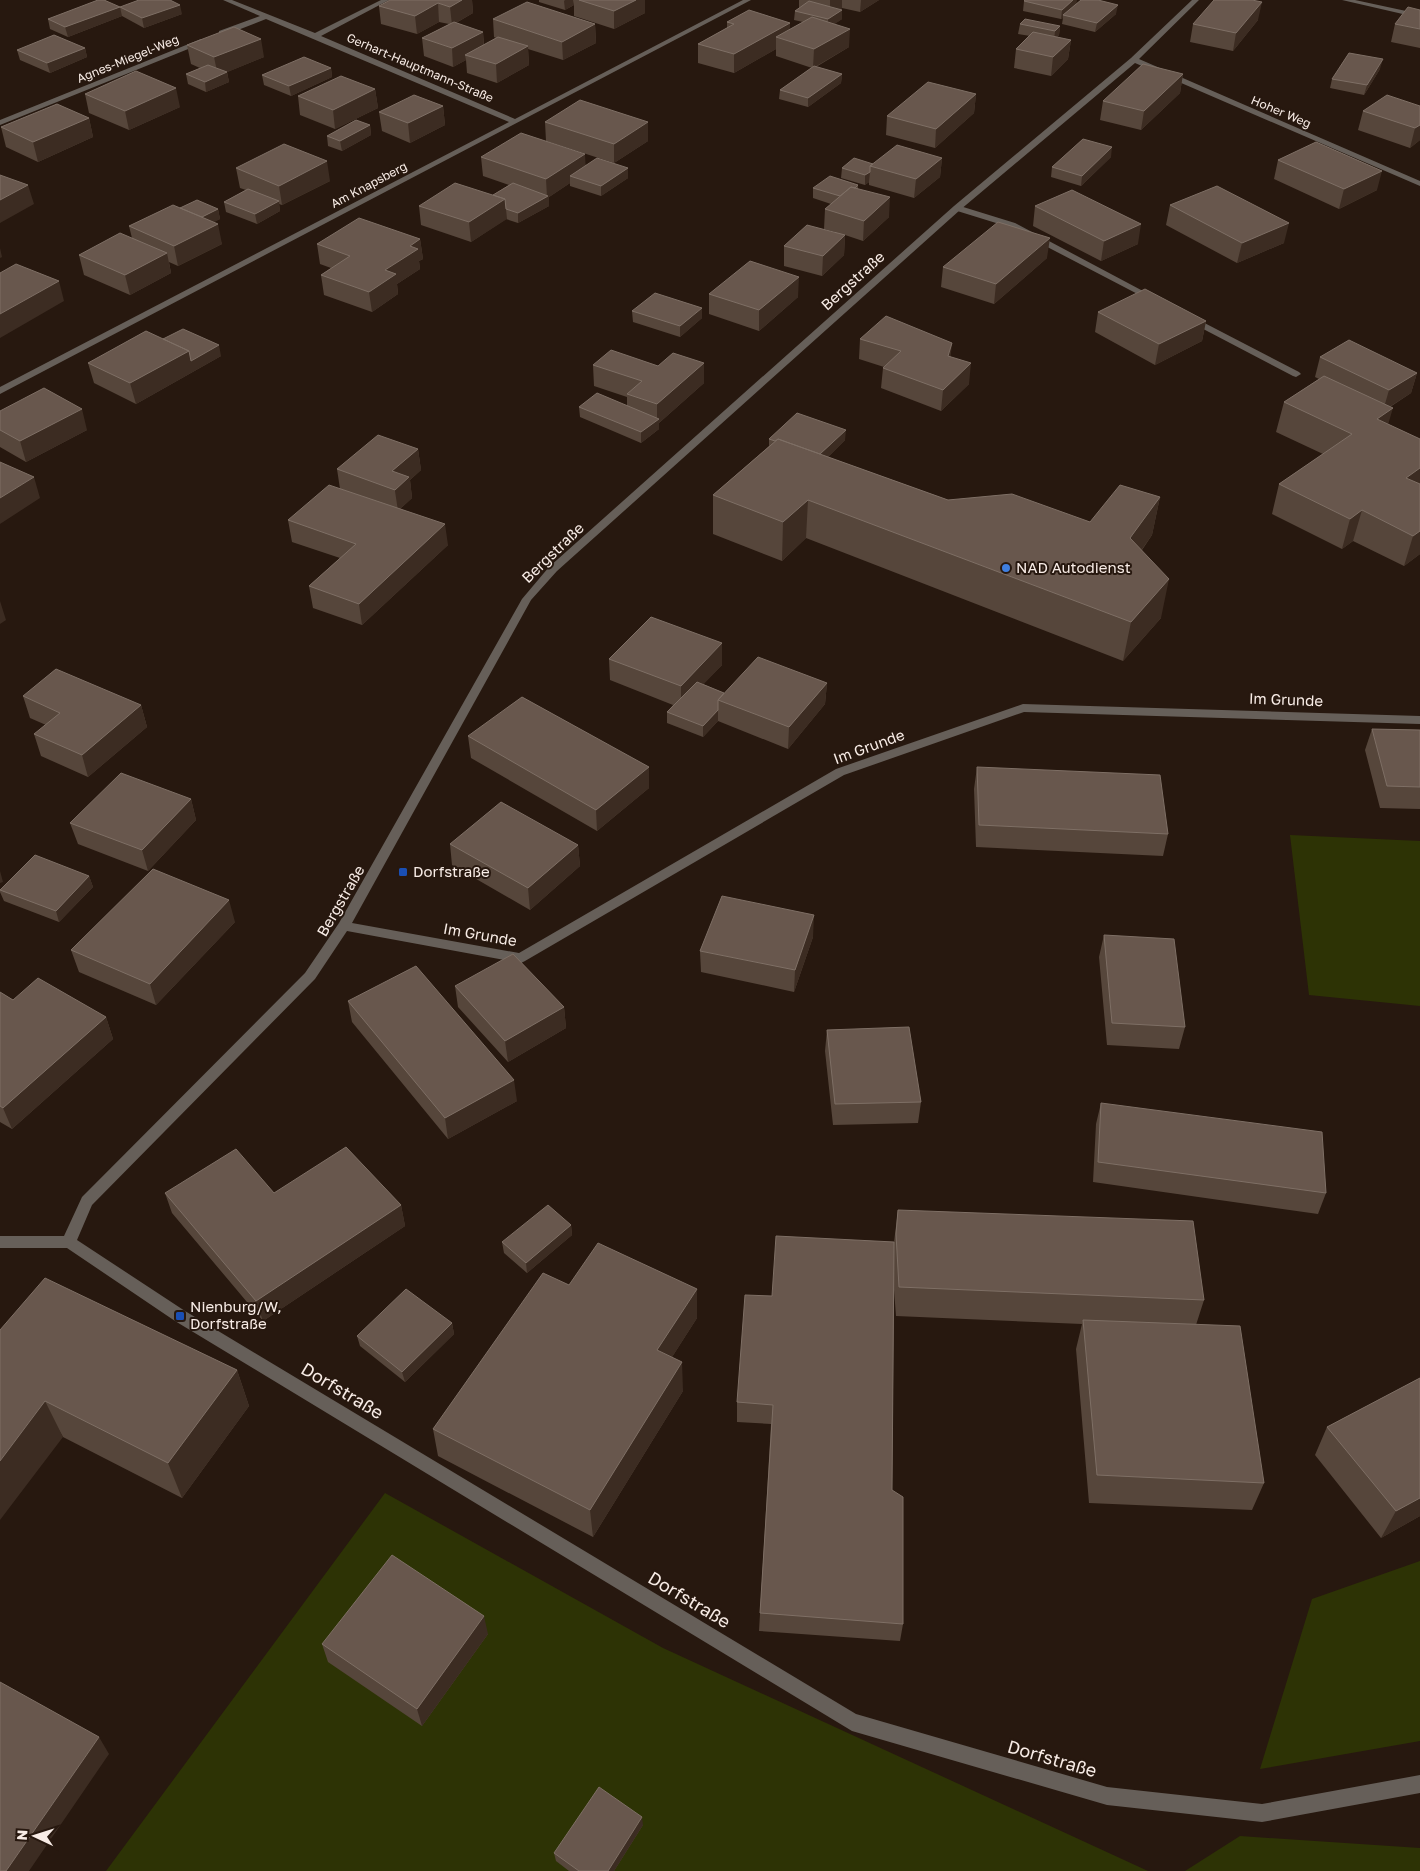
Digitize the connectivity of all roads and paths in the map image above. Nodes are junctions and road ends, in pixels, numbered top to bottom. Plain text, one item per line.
1 (226, 0) edge
2 (386, 0) edge
3 (748, 0) edge
4 (1196, 0) edge
5 (1345, 0) edge
6 (1420, 16) edge
7 (264, 17) junction
8 (218, 35) edge
9 (315, 36) junction
10 (209, 39) edge
11 (1134, 60) junction
12 (515, 122) junction
13 (0, 123) edge
14 (1420, 184) edge
15 (957, 208) junction
16 (1166, 306) edge
17 (1184, 315) edge
18 (1296, 374) dead end
19 (0, 390) edge
20 (1420, 720) edge
21 (344, 926) junction
22 (0, 1242) edge
23 (69, 1242) junction
24 (1420, 1784) edge

1 - 7 street, Gerhart-Hauptmann-Straße
2 - 9 street, Gerhart-Hauptmann-Straße
3 - 12 street, Am Knapsberg
4 - 11 street, Bergstraße
5 - 6 street
7 - 8 street
7 - 9 street, Gerhart-Hauptmann-Straße
9 - 12 street, Gerhart-Hauptmann-Straße
10 - 13 street, Agnes-Miegel-Weg
11 - 14 street, Hoher Weg
11 - 15 street, Bergstraße
12 - 19 street, Am Knapsberg
15 - 16 street
15 - 21 street, Bergstraße
17 - 18 street
20 - 21 street, Im Grunde
21 - 23 street, Bergstraße
22 - 23 street
23 - 24 street, Dorfstraße

